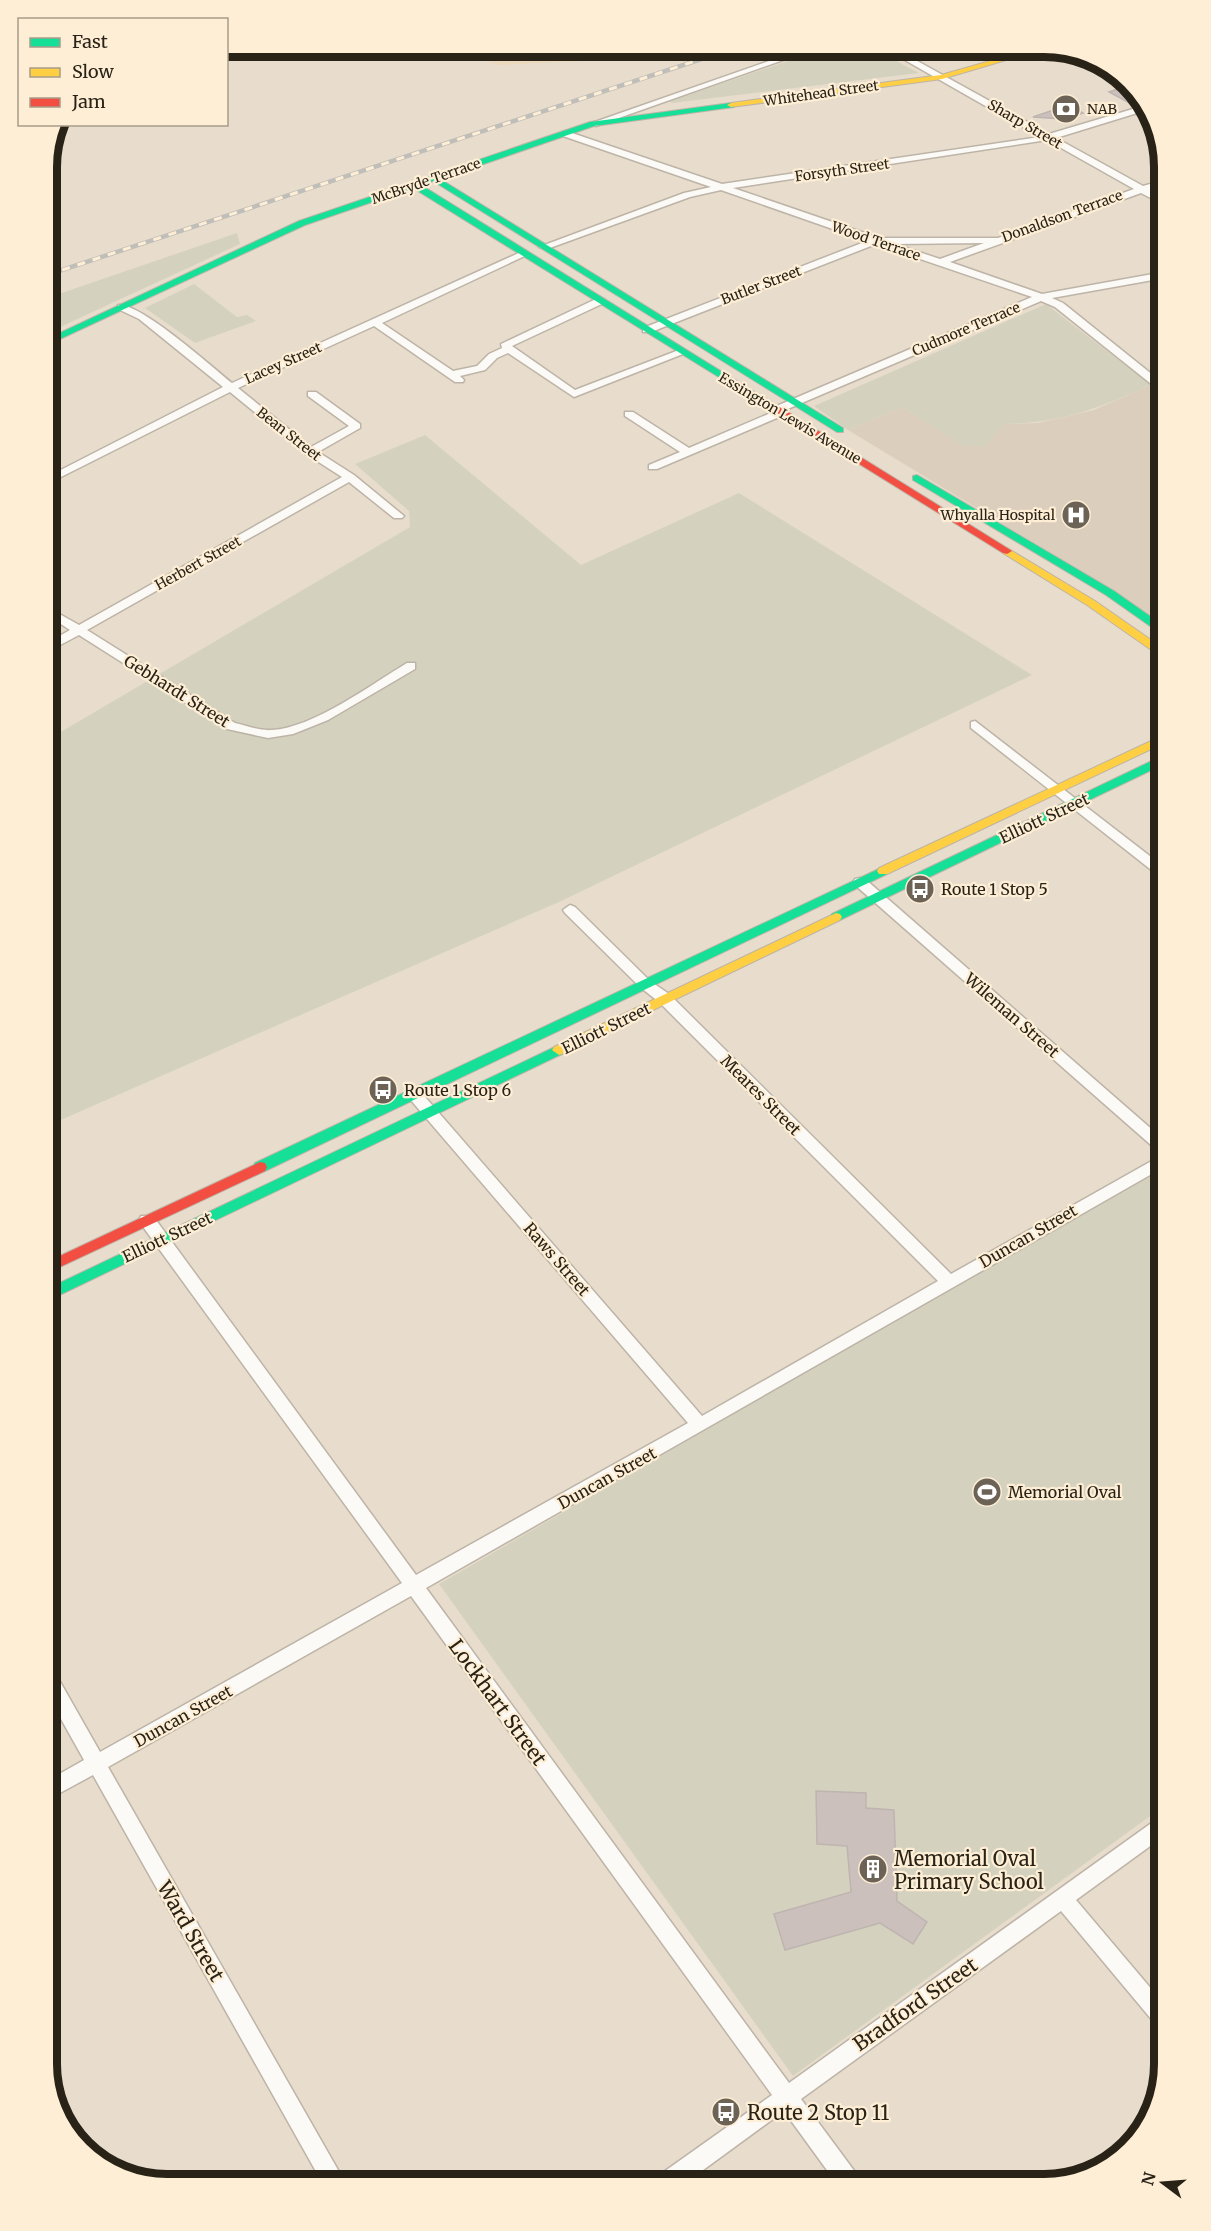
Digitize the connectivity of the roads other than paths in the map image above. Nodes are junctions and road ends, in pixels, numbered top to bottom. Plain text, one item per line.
1 (790, 57) edge
2 (905, 57) edge
3 (1011, 57) edge
4 (942, 77) junction
5 (654, 110) junction
6 (1138, 110) edge
7 (593, 124) joint
8 (566, 134) junction
9 (1048, 137) junction
10 (434, 178) junction
11 (414, 185) junction
12 (1154, 186) edge
13 (722, 187) junction
14 (1141, 189) junction
15 (1154, 196) edge
16 (995, 240) junction
17 (875, 241) junction
18 (544, 247) junction
19 (524, 254) junction
20 (939, 263) junction
21 (1154, 277) edge
22 (1041, 297) junction
23 (600, 301) junction
24 (122, 307) junction
25 (374, 322) junction
26 (667, 322) junction
27 (647, 330) junction
28 (57, 337) edge
29 (507, 350) junction
30 (683, 352) junction
31 (1154, 380) edge
32 (230, 388) junction
33 (312, 394) dead end
34 (795, 402) junction
35 (778, 412) junction
36 (629, 414) dead end
37 (855, 439) dead end
38 (310, 452) junction
39 (688, 452) junction
40 (653, 467) dead end
41 (904, 470) dead end
42 (57, 476) edge
43 (350, 477) junction
44 (398, 516) dead end
45 (57, 616) edge
46 (1154, 624) edge
47 (79, 630) junction
48 (57, 642) edge
49 (1154, 647) edge
50 (411, 666) dead end
51 (975, 725) dead end
52 (1154, 744) edge
53 (1154, 765) edge
54 (1055, 789) junction
55 (1075, 804) junction
56 (1154, 865) edge
57 (860, 882) junction
58 (877, 897) junction
59 (570, 910) dead end
60 (645, 984) junction
61 (665, 999) junction
62 (414, 1094) junction
63 (430, 1112) junction
64 (1154, 1139) edge
65 (1154, 1166) edge
66 (147, 1220) junction
67 (164, 1239) junction
68 (57, 1263) edge
69 (949, 1282) junction
70 (57, 1289) edge
71 (700, 1425) junction
72 (413, 1586) junction
73 (57, 1696) edge
74 (96, 1764) junction
75 (57, 1785) edge
76 (1154, 1832) edge
77 (1063, 1899) junction
78 (1154, 2007) edge
79 (785, 2097) junction
80 (329, 2174) edge
81 (680, 2174) edge
82 (843, 2174) edge

1 - 5 street
2 - 4 street, Sharp Street
3 - 4 main road, Whitehead Street
4 - 5 main road, Whitehead Street
4 - 9 street, Sharp Street
5 - 7 main road, Whitehead Street
6 - 9 street, Forsyth Street
7 - 8 main road, McBryde Terrace
8 - 10 main road, McBryde Terrace
8 - 13 street, Wood Terrace
9 - 13 street, Forsyth Street
9 - 14 street, Sharp Street
10 - 11 main road, McBryde Terrace
10 - 18 main road, Essington Lewis Avenue
11 - 19 main road, Essington Lewis Avenue
11 - 24 main road, McBryde Terrace
12 - 14 street, Donaldson Terrace
13 - 17 street, Wood Terrace
13 - 18 street, Forsyth Street
14 - 15 street, Sharp Street
14 - 16 street, Donaldson Terrace
16 - 17 street, Donaldson Terrace
16 - 20 street, Donaldson Terrace
17 - 20 street, Wood Terrace
17 - 26 street, Butler Street
18 - 19 main road
18 - 26 main road, Essington Lewis Avenue
19 - 23 main road, Essington Lewis Avenue
19 - 25 street, Lacey Street
20 - 22 street, Wood Terrace
21 - 22 street, Cudmore Terrace
22 - 31 street, Wood Terrace
22 - 34 street, Cudmore Terrace
23 - 27 main road, Essington Lewis Avenue
23 - 29 street
24 - 28 main road, McBryde Terrace
24 - 32 street, Bean Street
25 - 29 street
25 - 32 street, Lacey Street
26 - 27 street, Butler Street
26 - 34 main road, Essington Lewis Avenue
27 - 30 main road, Essington Lewis Avenue
29 - 30 street
30 - 35 main road, Essington Lewis Avenue
32 - 38 street, Bean Street
32 - 42 street, Lacey Street
33 - 38 street
34 - 35 street, Cudmore Terrace
34 - 37 main road, Essington Lewis Avenue
35 - 39 street, Cudmore Terrace
35 - 49 main road, Essington Lewis Avenue
36 - 39 street
38 - 43 street, Bean Street
39 - 40 street, Cudmore Terrace
41 - 46 main road
43 - 44 street, Bean Street
43 - 47 street, Herbert Street
45 - 47 street, Gebhardt Street
47 - 48 street, Herbert Street
47 - 50 street, Gebhardt Street
51 - 54 street
52 - 54 main road, Elliott Street
53 - 55 main road, Elliott Street
54 - 55 street
54 - 57 main road, Elliott Street
55 - 56 street
55 - 58 main road, Elliott Street
57 - 58 street, Wileman Street
57 - 60 main road, Elliott Street
58 - 61 main road, Elliott Street
58 - 64 street, Wileman Street
59 - 60 street, Meares Street
60 - 61 street, Meares Street
60 - 62 main road, Elliott Street
61 - 63 main road, Elliott Street
61 - 69 street, Meares Street
62 - 63 street, Raws Street
62 - 66 main road, Elliott Street
63 - 67 main road, Elliott Street
63 - 71 street, Raws Street
65 - 69 street, Duncan Street
66 - 67 street, Lockhart Street
66 - 68 main road, Elliott Street
67 - 70 main road, Elliott Street
67 - 72 street, Lockhart Street
69 - 71 street, Duncan Street
71 - 72 street, Duncan Street
72 - 74 street, Duncan Street
72 - 79 street, Lockhart Street
73 - 74 street, Ward Street
74 - 75 street, Duncan Street
74 - 80 street, Ward Street
76 - 77 street, Bradford Street
77 - 78 street
77 - 79 street, Bradford Street
79 - 81 street, Bradford Street
79 - 82 street, Lockhart Street

